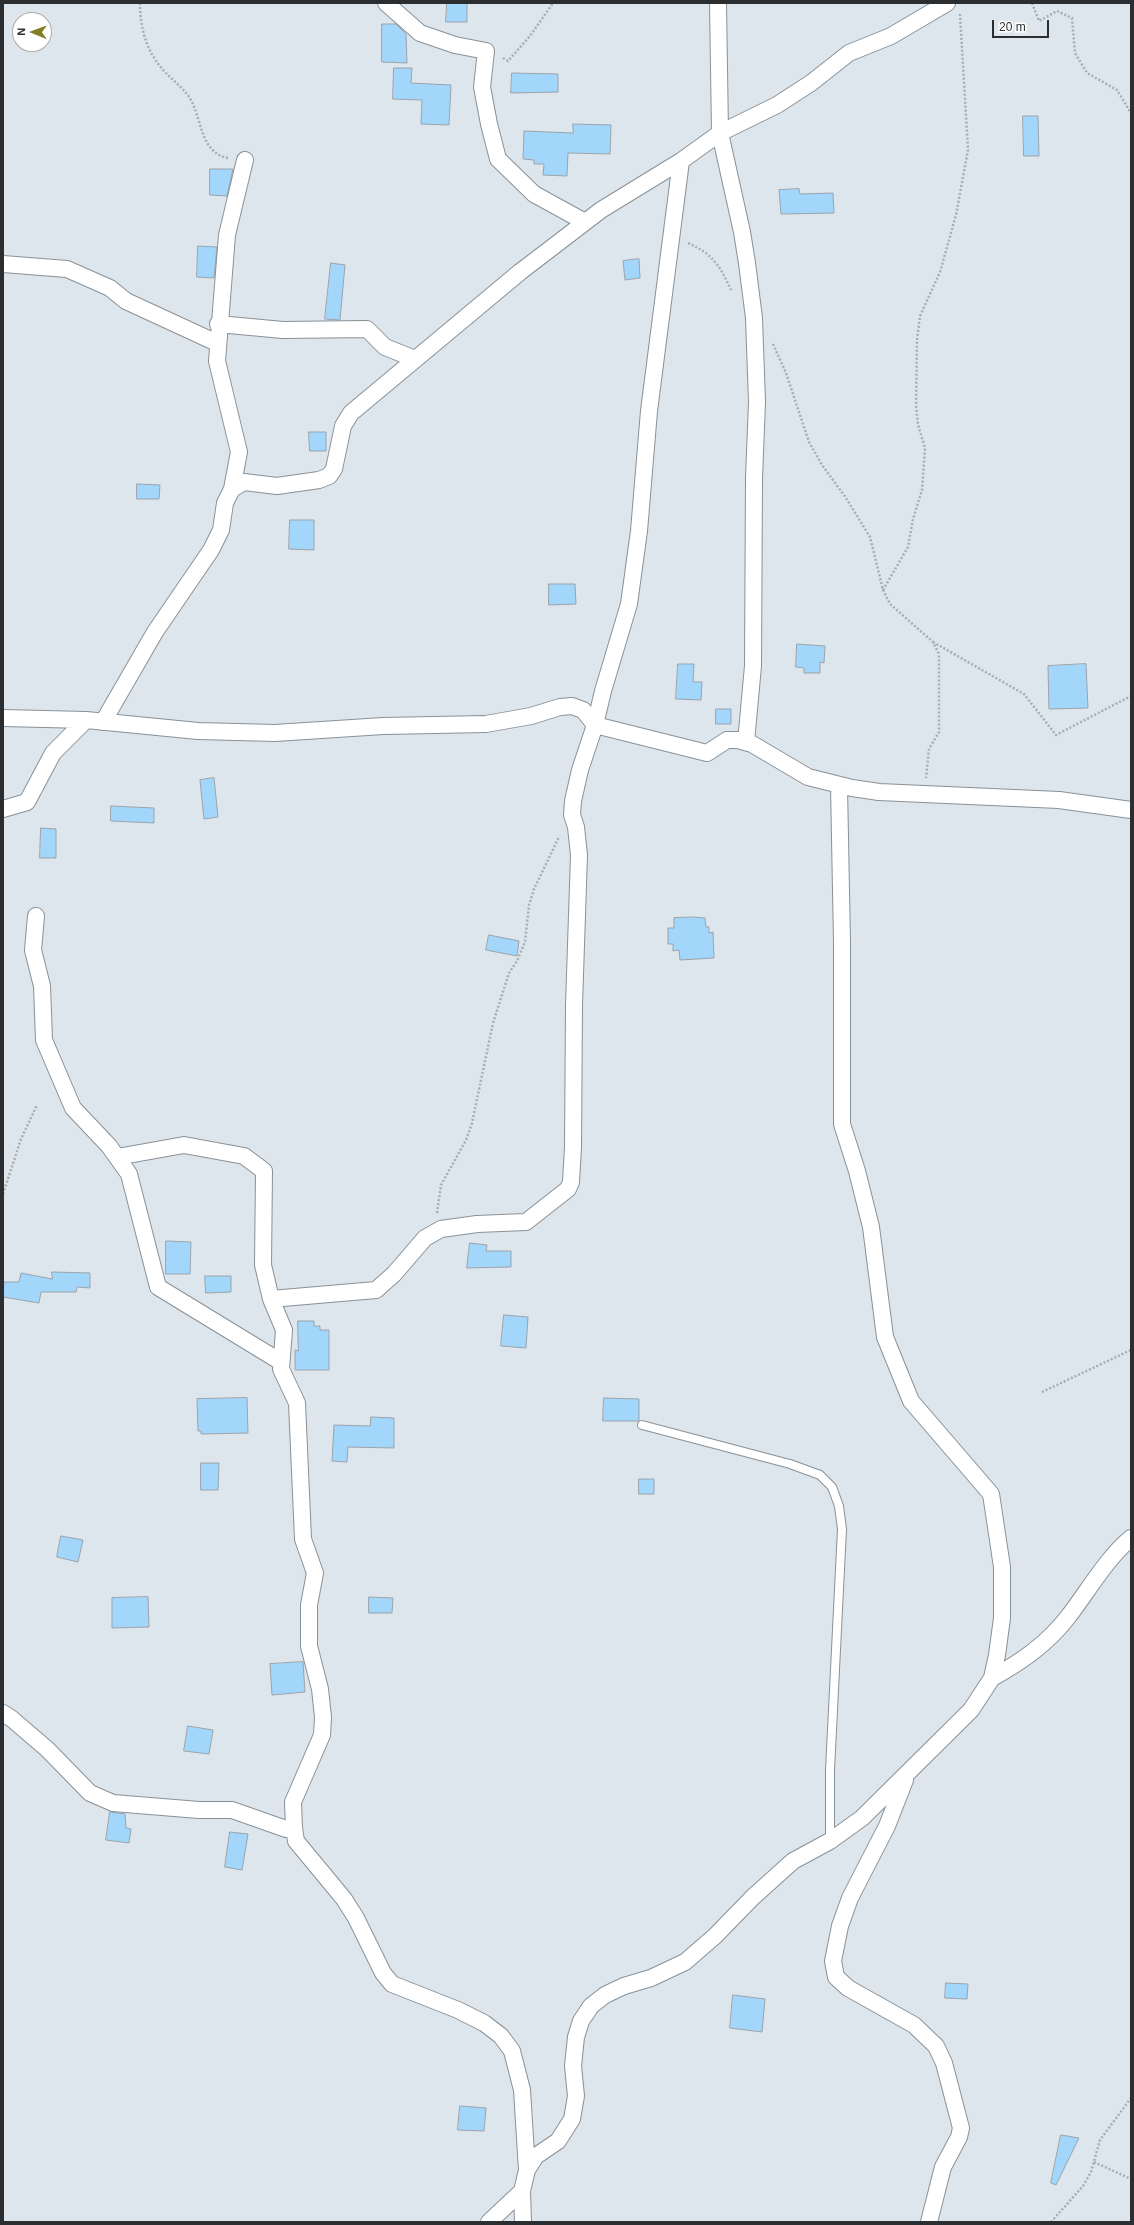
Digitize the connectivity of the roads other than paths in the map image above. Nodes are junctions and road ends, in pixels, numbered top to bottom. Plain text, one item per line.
1 (386, 3) edge
2 (718, 3) edge
3 (953, 6) edge
4 (720, 133) junction
5 (245, 160) road end
6 (680, 161) junction
7 (585, 222) junction
8 (3, 264) edge
9 (218, 324) junction
10 (218, 343) junction
11 (416, 359) junction
12 (232, 489) junction
13 (3, 718) edge
14 (86, 720) junction
15 (103, 722) junction
16 (595, 725) junction
17 (746, 742) junction
18 (839, 786) junction
19 (3, 809) edge
20 (1131, 810) edge
21 (36, 916) dead end
22 (117, 1157) junction
23 (271, 1299) junction
24 (281, 1362) junction
25 (642, 1425) dead end
26 (1131, 1538) edge
27 (992, 1678) junction
28 (3, 1713) edge
29 (907, 1773) junction
30 (294, 1828) junction
31 (830, 1841) junction
32 (527, 2170) junction
33 (522, 2191) junction
34 (489, 2222) edge
35 (523, 2222) edge
36 (929, 2222) edge

1 - 7 street
2 - 4 street
3 - 4 street
4 - 6 street
4 - 17 street
5 - 9 street
6 - 7 street
6 - 16 street
7 - 11 street
8 - 10 street
9 - 10 street
9 - 11 street
10 - 12 street
11 - 12 street
12 - 15 street
13 - 14 street
14 - 15 street
14 - 19 street
15 - 16 street
16 - 17 street
16 - 23 street
17 - 18 street
18 - 20 street
18 - 27 street
21 - 22 street
22 - 23 street
22 - 24 street
23 - 24 street
24 - 30 street
25 - 31 lane
26 - 27 street
27 - 29 street
28 - 30 street
29 - 31 street
29 - 36 street
30 - 32 street
31 - 32 street
32 - 33 street
33 - 34 street
33 - 35 street

